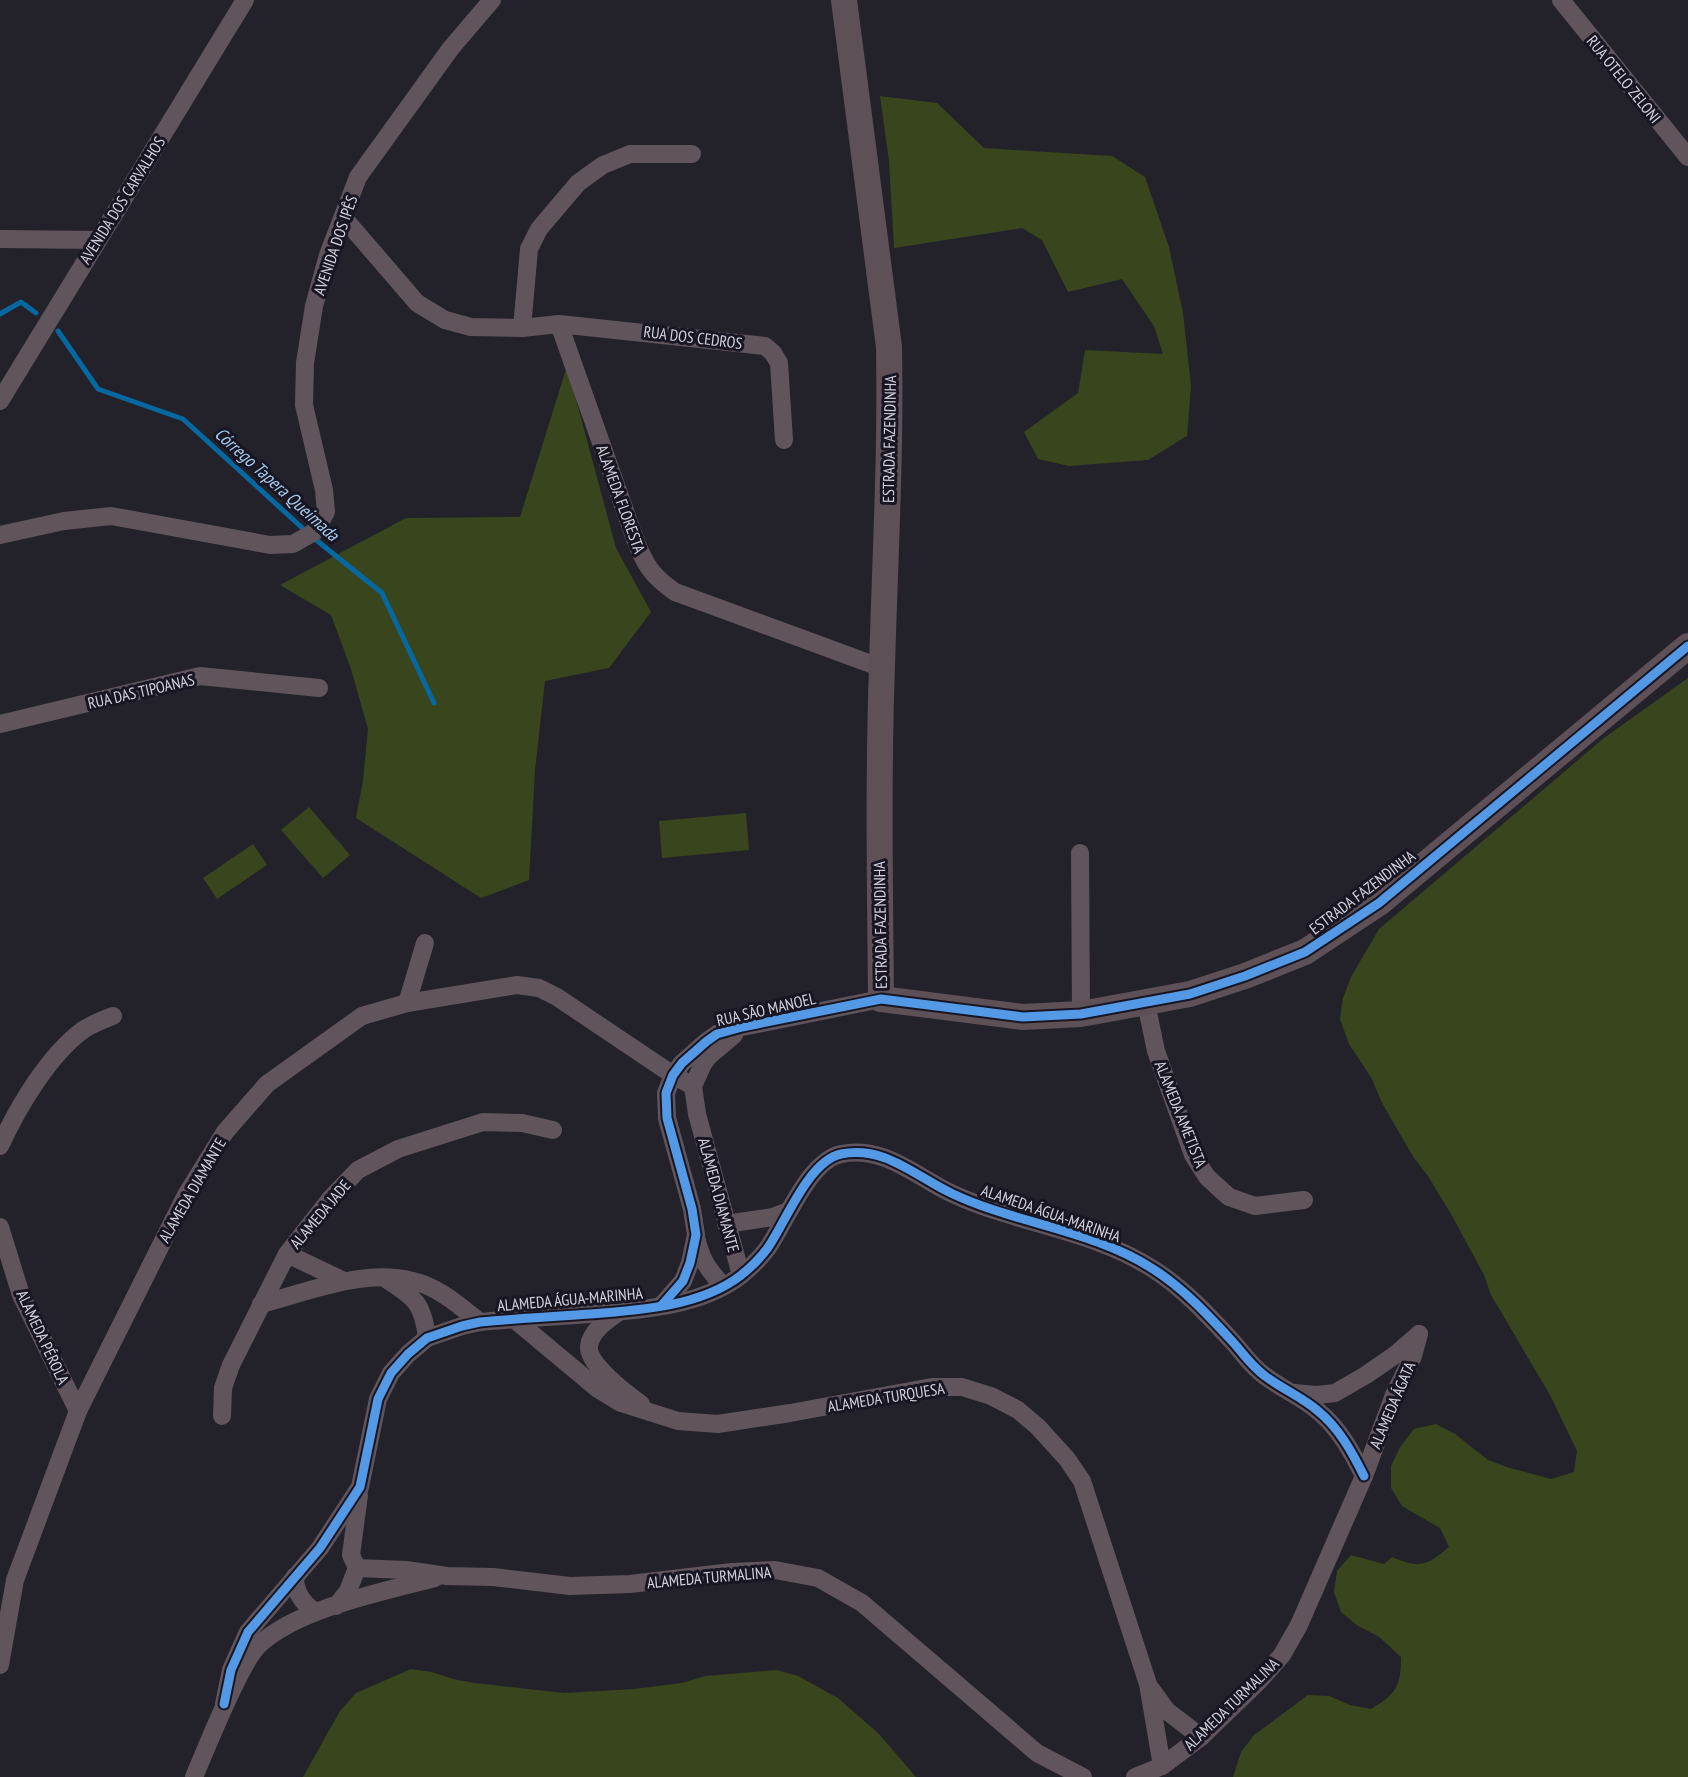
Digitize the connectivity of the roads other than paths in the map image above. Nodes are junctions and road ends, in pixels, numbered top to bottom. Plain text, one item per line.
1 (245, 0) edge
2 (492, 0) edge
3 (844, 0) edge
4 (1561, 0) edge
5 (692, 154) dead end
6 (1688, 157) edge
7 (343, 217) junction
8 (0, 239) edge
9 (97, 240) junction
10 (559, 324) junction
11 (522, 328) junction
12 (0, 401) edge
13 (784, 440) dead end
14 (0, 535) edge
15 (1688, 646) edge
16 (882, 668) junction
17 (319, 688) dead end
18 (0, 724) edge
19 (1080, 853) dead end
20 (425, 943) dead end
21 (881, 999) junction
22 (407, 1003) junction
23 (1146, 1003) junction
24 (1081, 1014) junction
25 (113, 1016) dead end
26 (742, 1027) junction
27 (673, 1075) junction
28 (693, 1086) junction
29 (697, 1114) junction
30 (667, 1118) junction
31 (553, 1130) dead end
32 (0, 1146) edge
33 (1304, 1200) dead end
34 (721, 1204) junction
35 (692, 1209) junction
36 (789, 1211) junction
37 (726, 1224) junction
38 (0, 1227) edge
39 (696, 1235) junction
40 (287, 1254) junction
41 (741, 1275) junction
42 (0, 1276) edge
43 (385, 1278) junction
44 (344, 1281) junction
45 (723, 1286) junction
46 (21, 1295) junction
47 (261, 1305) junction
48 (662, 1305) junction
49 (620, 1311) junction
50 (514, 1319) junction
51 (480, 1322) junction
52 (1419, 1334) joint
53 (427, 1338) junction
54 (1292, 1393) junction
55 (78, 1412) junction
56 (658, 1415) junction
57 (222, 1416) dead end
58 (1364, 1476) junction
59 (360, 1487) junction
60 (320, 1548) junction
61 (354, 1561) junction
62 (295, 1576) junction
63 (447, 1576) junction
64 (336, 1606) junction
65 (315, 1612) junction
66 (0, 1665) edge
67 (1148, 1684) junction
68 (224, 1704) junction
69 (1201, 1737) junction
70 (1162, 1766) junction
71 (194, 1777) edge
72 (1083, 1777) edge
73 (1135, 1777) edge

1 - 9 street, AVENIDA DOS CARVALHOS
2 - 7 street, AVENIDA DOS IPÊS
3 - 16 street, ESTRADA FAZENDINHA
4 - 6 street, RUA OTELO ZELONI
5 - 11 street
7 - 11 street, RUA DOS CEDROS
7 - 14 street, AVENIDA DOS IPÊS
8 - 9 street
9 - 12 street, AVENIDA DOS CARVALHOS
10 - 11 street, RUA DOS CEDROS
10 - 13 street, RUA DOS CEDROS
10 - 16 street, ALAMEDA FLORESTA
15 - 23 street, ESTRADA FAZENDINHA
16 - 21 street, ESTRADA FAZENDINHA
17 - 18 street, RUA DAS TIPOANAS
19 - 24 street
20 - 22 street
21 - 24 street, ESTRADA FAZENDINHA
21 - 26 street, RUA SÃO MANOEL
22 - 27 street, ALAMEDA DIAMANTE
22 - 55 street, ALAMEDA DIAMANTE
23 - 24 street, ESTRADA FAZENDINHA
23 - 33 street, ALAMEDA AMETISTA
25 - 32 street
26 - 27 street, RUA SÃO MANOEL
26 - 28 street, RUA SÃO MANOEL
27 - 28 street, ALAMEDA DIAMANTE
27 - 30 street, ALAMEDA DIAMANTE
28 - 29 street, ALAMEDA DIAMANTE
29 - 30 street
29 - 34 street, ALAMEDA DIAMANTE
30 - 35 street, ALAMEDA DIAMANTE
31 - 40 street, ALAMEDA JADE
34 - 35 street
34 - 37 street, ALAMEDA DIAMANTE
35 - 39 street, ALAMEDA DIAMANTE
36 - 37 street
36 - 41 street, ALAMEDA ÁGUA-MARINHA
36 - 54 street, ALAMEDA ÁGUA-MARINHA
37 - 41 street, ALAMEDA DIAMANTE
38 - 46 street, ALAMEDA PÉROLA
39 - 45 street, ALAMEDA DIAMANTE
39 - 48 street, ALAMEDA DIAMANTE
40 - 44 street
40 - 47 street, ALAMEDA JADE
41 - 45 street, ALAMEDA ÁGUA-MARINHA
42 - 46 street
43 - 44 street
43 - 51 street
43 - 53 street
44 - 47 street
45 - 48 street, ALAMEDA ÁGUA-MARINHA
46 - 55 street, ALAMEDA PÉROLA
47 - 57 street, ALAMEDA JADE
48 - 49 street, ALAMEDA ÁGUA-MARINHA
49 - 50 street, ALAMEDA ÁGUA-MARINHA
49 - 56 street, ALAMEDA TURQUESA
50 - 51 street, ALAMEDA ÁGUA-MARINHA
50 - 56 street, ALAMEDA TURQUESA
51 - 53 street, ALAMEDA ÁGUA-MARINHA
52 - 54 street, ALAMEDA ÁGUA-MARINHA
52 - 58 street, ALAMEDA ÁGATA
53 - 59 street, ALAMEDA ÁGUA-MARINHA
54 - 58 street, ALAMEDA ÁGUA-MARINHA
55 - 66 street, ALAMEDA DIAMANTE
56 - 67 street, ALAMEDA TURQUESA
58 - 69 street, ALAMEDA TURMALINA
59 - 60 street, ALAMEDA ÁGUA-MARINHA
59 - 61 street
60 - 61 street
60 - 62 street, ALAMEDA ÁGUA-MARINHA
61 - 63 street, ALAMEDA TURMALINA
61 - 64 street
62 - 65 street
62 - 68 street, ALAMEDA ÁGUA-MARINHA
63 - 64 street, ALAMEDA TURMALINA
63 - 72 street, ALAMEDA TURMALINA
64 - 65 street, ALAMEDA TURMALINA
65 - 68 street, ALAMEDA TURMALINA
67 - 69 street, ALAMEDA TURQUESA
67 - 70 street, ALAMEDA TURQUESA
68 - 71 street, ALAMEDA TURMALINA
69 - 70 street, ALAMEDA TURMALINA
70 - 73 street, ALAMEDA TURMALINA

